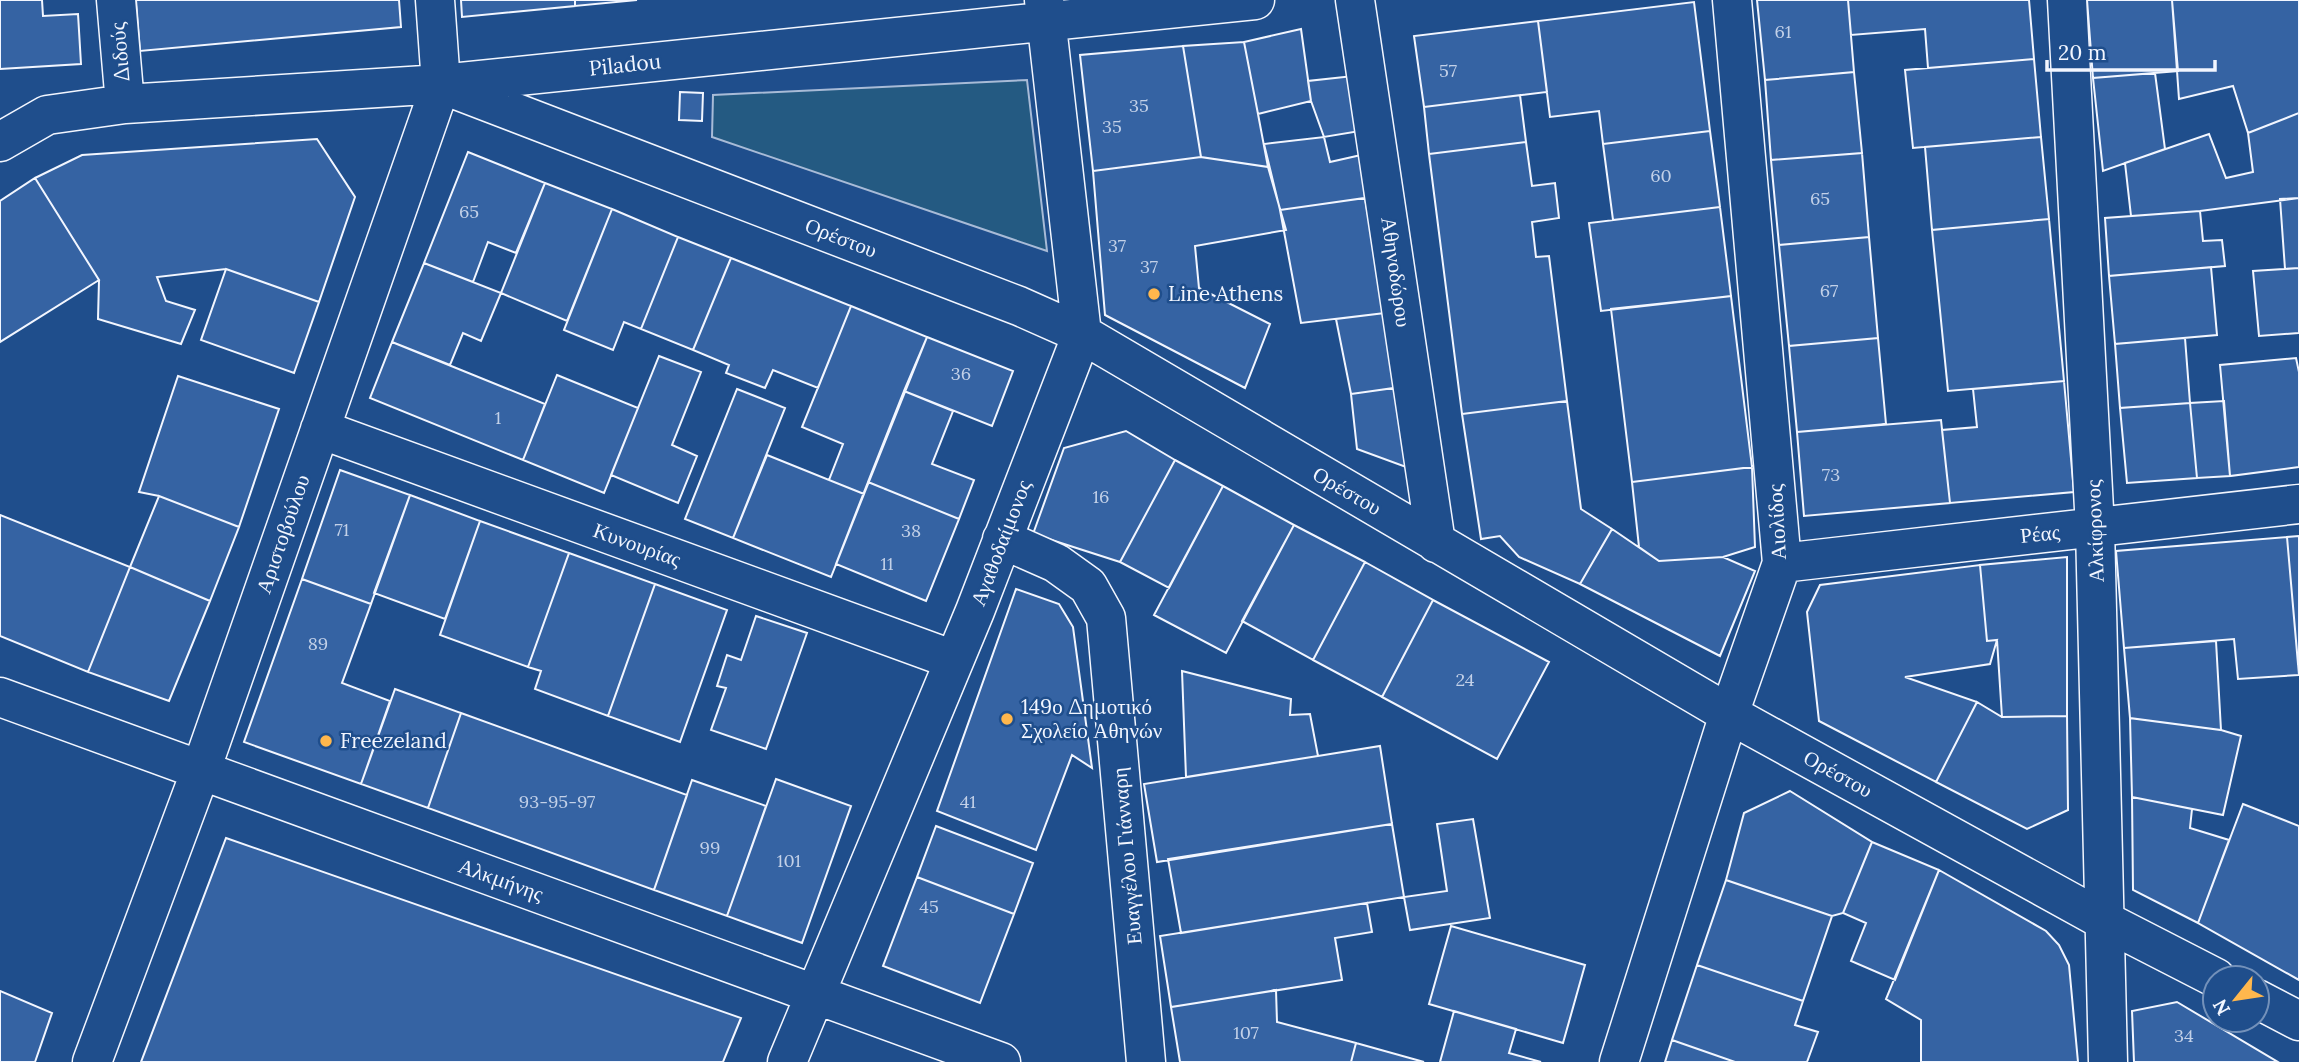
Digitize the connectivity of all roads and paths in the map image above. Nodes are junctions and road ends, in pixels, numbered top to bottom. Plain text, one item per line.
1 (116, 0) edge
2 (435, 0) edge
3 (1255, 0) edge
4 (1355, 0) edge
5 (1732, 0) edge
6 (2067, 0) edge
7 (1045, 10) edge
8 (440, 84) junction
9 (125, 104) junction
10 (0, 142) edge
11 (1082, 334) junction
12 (320, 429) junction
13 (2299, 504) edge
14 (2095, 528) junction
15 (1002, 538) junction
16 (1436, 543) junction
17 (1782, 563) junction
18 (954, 660) junction
19 (0, 697) edge
20 (1729, 714) junction
21 (201, 770) junction
22 (2105, 921) junction
23 (2201, 970) edge
24 (815, 995) junction
25 (2271, 1006) edge
26 (2299, 1021) edge
27 (92, 1062) edge
28 (787, 1062) edge
29 (1002, 1062) edge
30 (1146, 1062) edge
31 (1619, 1062) edge
32 (2108, 1062) edge

1 - 9 street, Διδούς
2 - 8 street, Αριστοβούλου
3 - 7 street, Piladou
4 - 16 street, Αθηνοδώρου
5 - 17 street, Αιολίδος
6 - 14 street, Αλκίφρονος
7 - 8 street, Piladou
7 - 11 street, Αγαθοδαίμονος
8 - 9 street, Piladou
8 - 11 street, Ορέστου
8 - 12 street, Αριστοβούλου
9 - 10 street, Piladou
11 - 15 street, Αγαθοδαίμονος
11 - 16 street, Ορέστου
12 - 18 street, Κυνουρίας
12 - 21 street, Αριστοβούλου
13 - 14 street, Ρέας
14 - 17 street, Ρέας
14 - 22 street, Αλκίφρονος
15 - 18 street, Αγαθοδαίμονος
15 - 30 street, Ευαγγέλου Γιάνναρη
16 - 20 street, Ορέστου
17 - 20 street, Αιολίδος
18 - 24 street, Αγαθοδαίμονος
19 - 21 street, Αλκμήνης
20 - 22 street, Ορέστου
20 - 31 street, Αιολίδος
21 - 24 street, Αλκμήνης
21 - 27 street, Αριστοβούλου
22 - 23 street, Ορέστου
22 - 32 street, Αλκίφρονος
24 - 28 street, Αγαθοδαίμονος
24 - 29 street, Αλκμήνης
25 - 26 street

